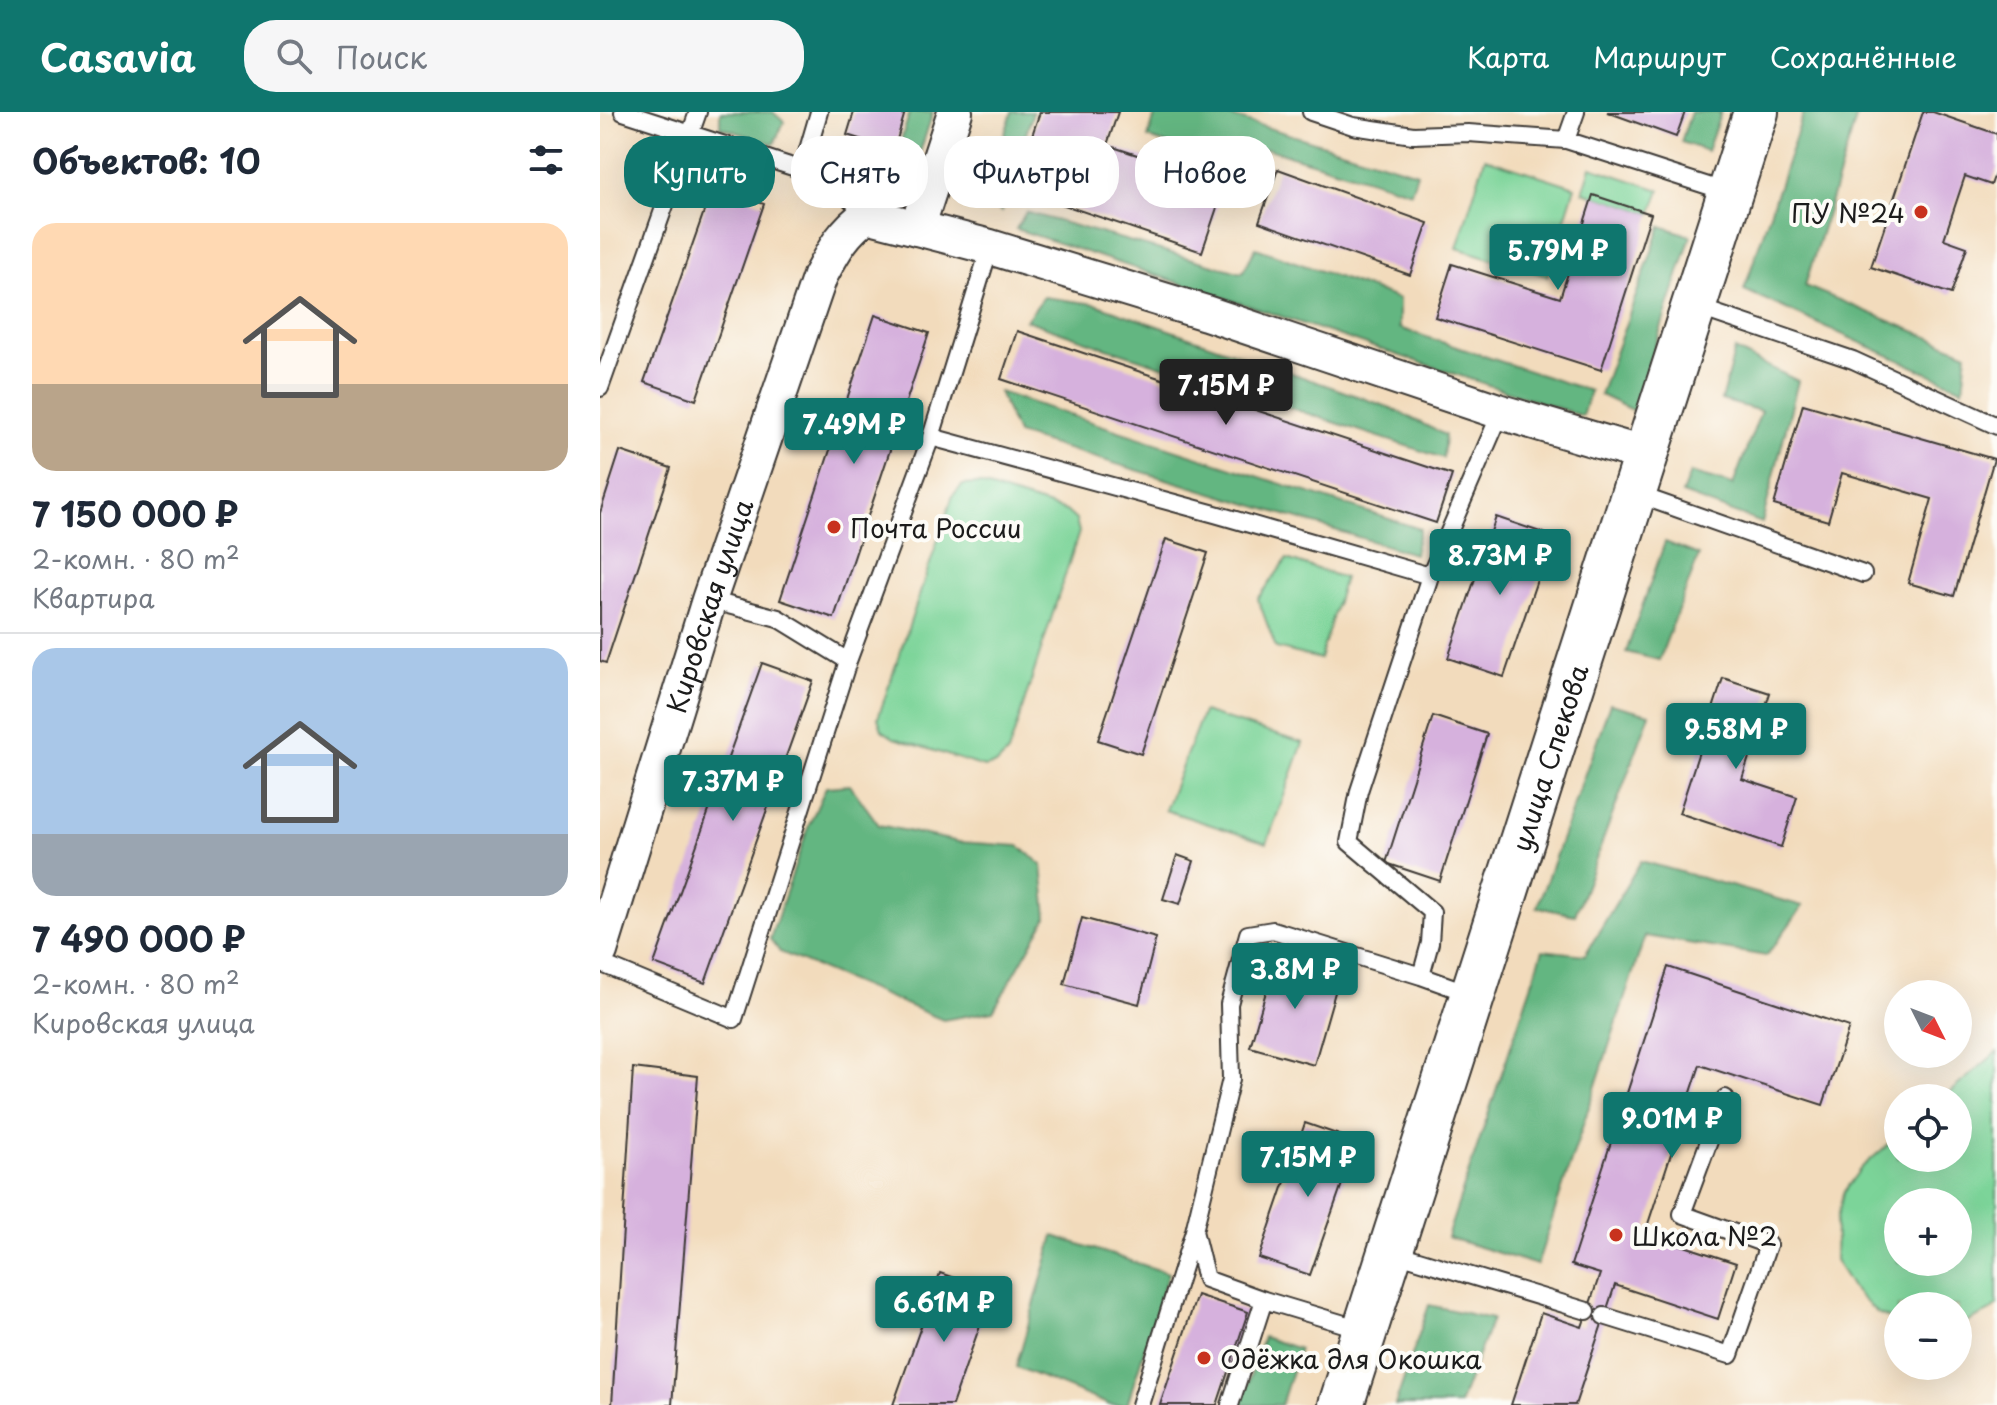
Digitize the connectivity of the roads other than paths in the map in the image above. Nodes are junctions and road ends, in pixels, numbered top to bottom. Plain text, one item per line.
1 (623, 112) edge
2 (698, 112) edge
3 (819, 112) edge
4 (955, 112) edge
5 (1311, 112) edge
6 (1576, 112) edge
7 (1756, 112) edge
8 (692, 135) junction
9 (812, 136) edge
10 (1566, 140) junction
11 (791, 166) edge
12 (1730, 193) junction
13 (860, 208) edge
14 (867, 215) junction
15 (917, 228) junction
16 (990, 247) junction
17 (1694, 306) junction
18 (600, 388) edge
19 (1501, 412) junction
20 (1997, 426) edge
21 (931, 437) junction
22 (1640, 474) junction
23 (1863, 574) dead end
24 (1430, 576) junction
25 (709, 600) junction
26 (848, 661) junction
27 (600, 951) edge
28 (600, 963) edge
29 (1421, 976) junction
30 (1473, 994) junction
31 (1725, 1098) dead end
32 (1194, 1231) junction
33 (1390, 1251) junction
34 (1264, 1300) junction
35 (1587, 1311) dead end
36 (1604, 1316) dead end
37 (1365, 1330) junction
38 (1140, 1405) edge
39 (1230, 1405) edge
40 (1341, 1405) edge

1 - 8 lane
2 - 8 lane
3 - 9 lane
4 - 15 street
5 - 10 lane
6 - 10 lane
7 - 12 main road, улица Спекова
8 - 11 lane
8 - 18 lane
10 - 12 lane
12 - 17 main road, улица Спекова
13 - 14 lane
14 - 15 street
14 - 25 street, Кировская улица
15 - 16 street
16 - 19 street
16 - 21 lane
17 - 20 lane
17 - 22 main road, улица Спекова
19 - 22 street
19 - 24 lane
21 - 24 lane
21 - 26 lane
22 - 23 lane
22 - 30 main road, улица Спекова
24 - 29 lane
25 - 26 lane
25 - 27 street, Кировская улица
26 - 28 lane
29 - 30 lane
29 - 32 lane
30 - 33 main road, улица Спекова
31 - 36 lane
32 - 34 lane
32 - 38 lane
33 - 35 lane
33 - 37 main road, улица Спекова
34 - 37 lane
34 - 39 lane
37 - 40 main road, улица Спекова

